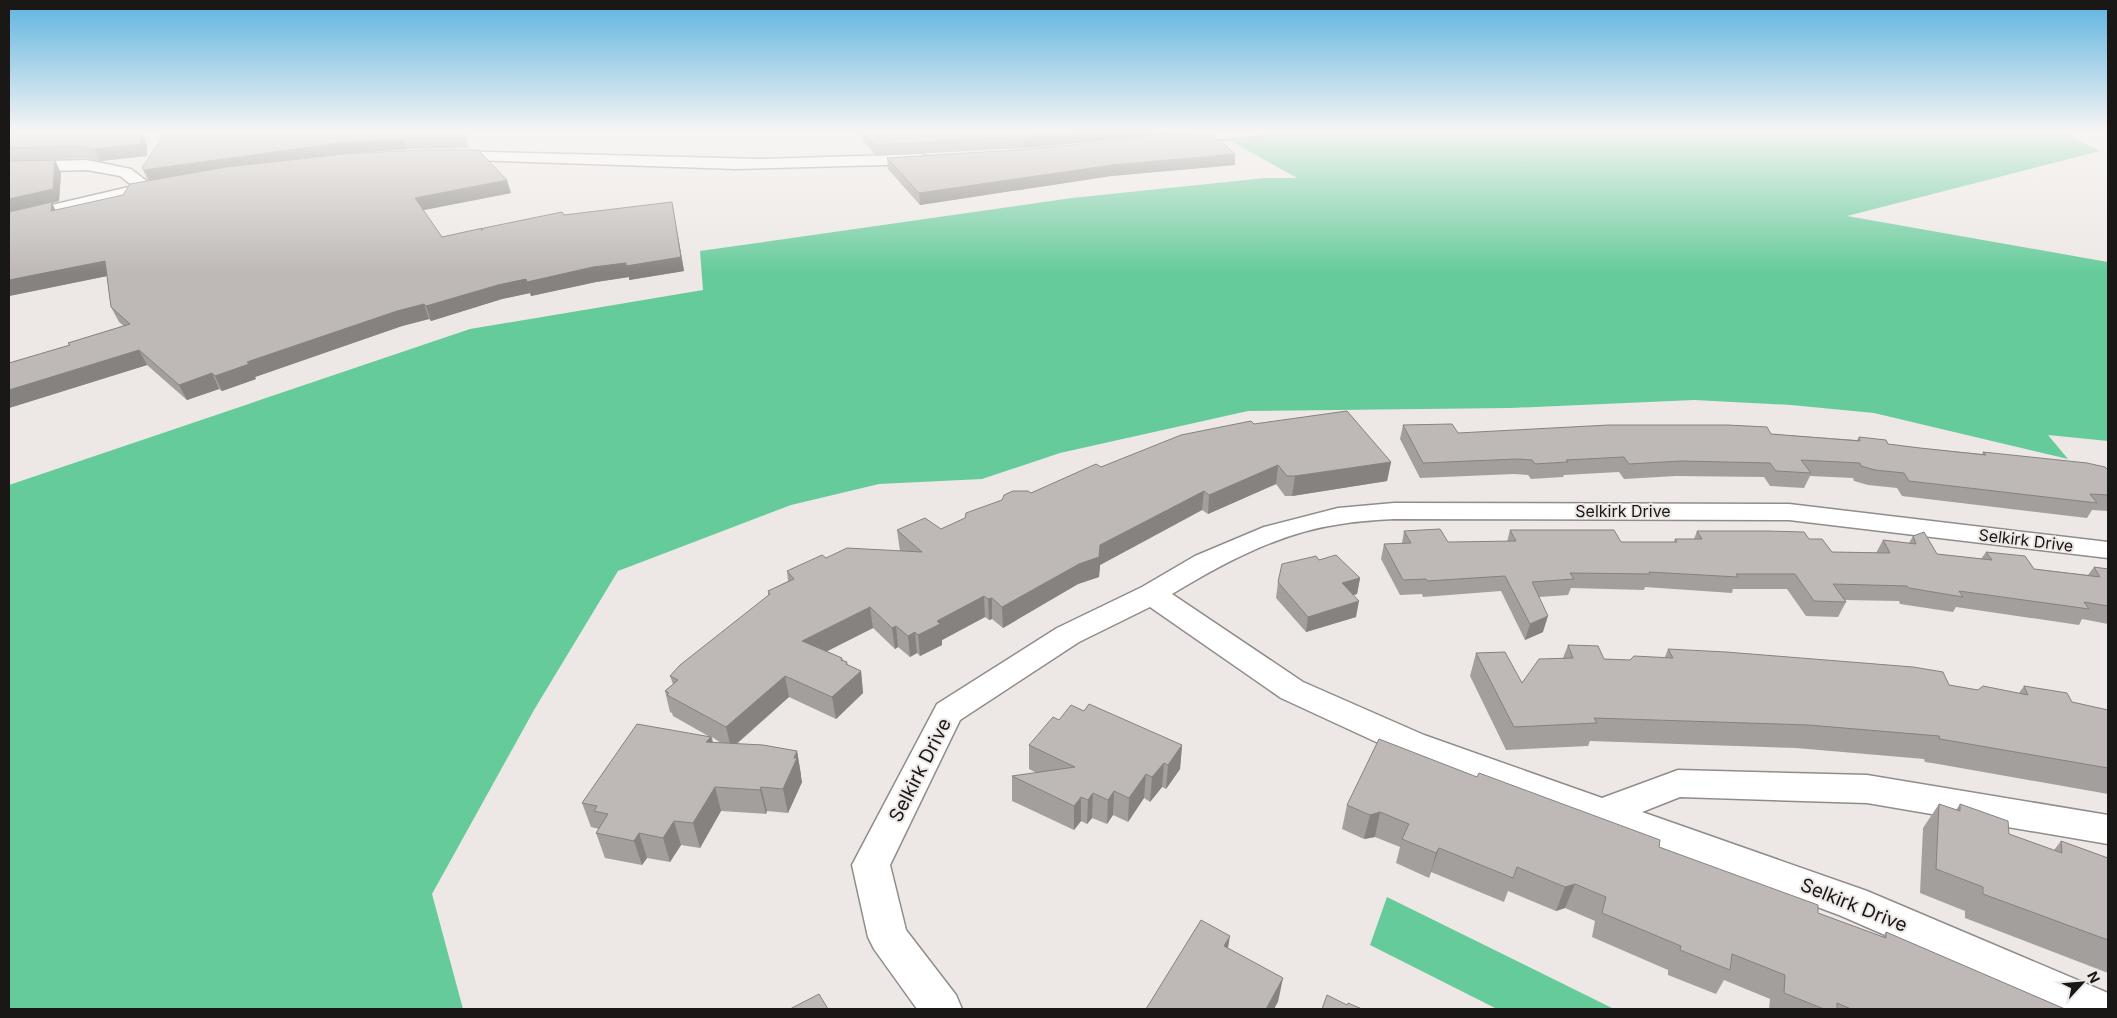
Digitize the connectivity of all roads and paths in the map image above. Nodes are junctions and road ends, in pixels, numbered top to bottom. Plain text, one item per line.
1 (132, 178) edge
2 (184, 182) edge
3 (146, 188) junction
4 (9, 220) edge
5 (2108, 550) edge
6 (1152, 594) junction
7 (1604, 812) junction
8 (2108, 829) edge
9 (941, 1009) edge
10 (2100, 1009) edge

1 - 3 street
2 - 3 street
3 - 4 street
5 - 6 street, Selkirk Drive
6 - 7 street, Selkirk Drive
6 - 9 street, Selkirk Drive
7 - 8 street
7 - 10 street, Selkirk Drive

